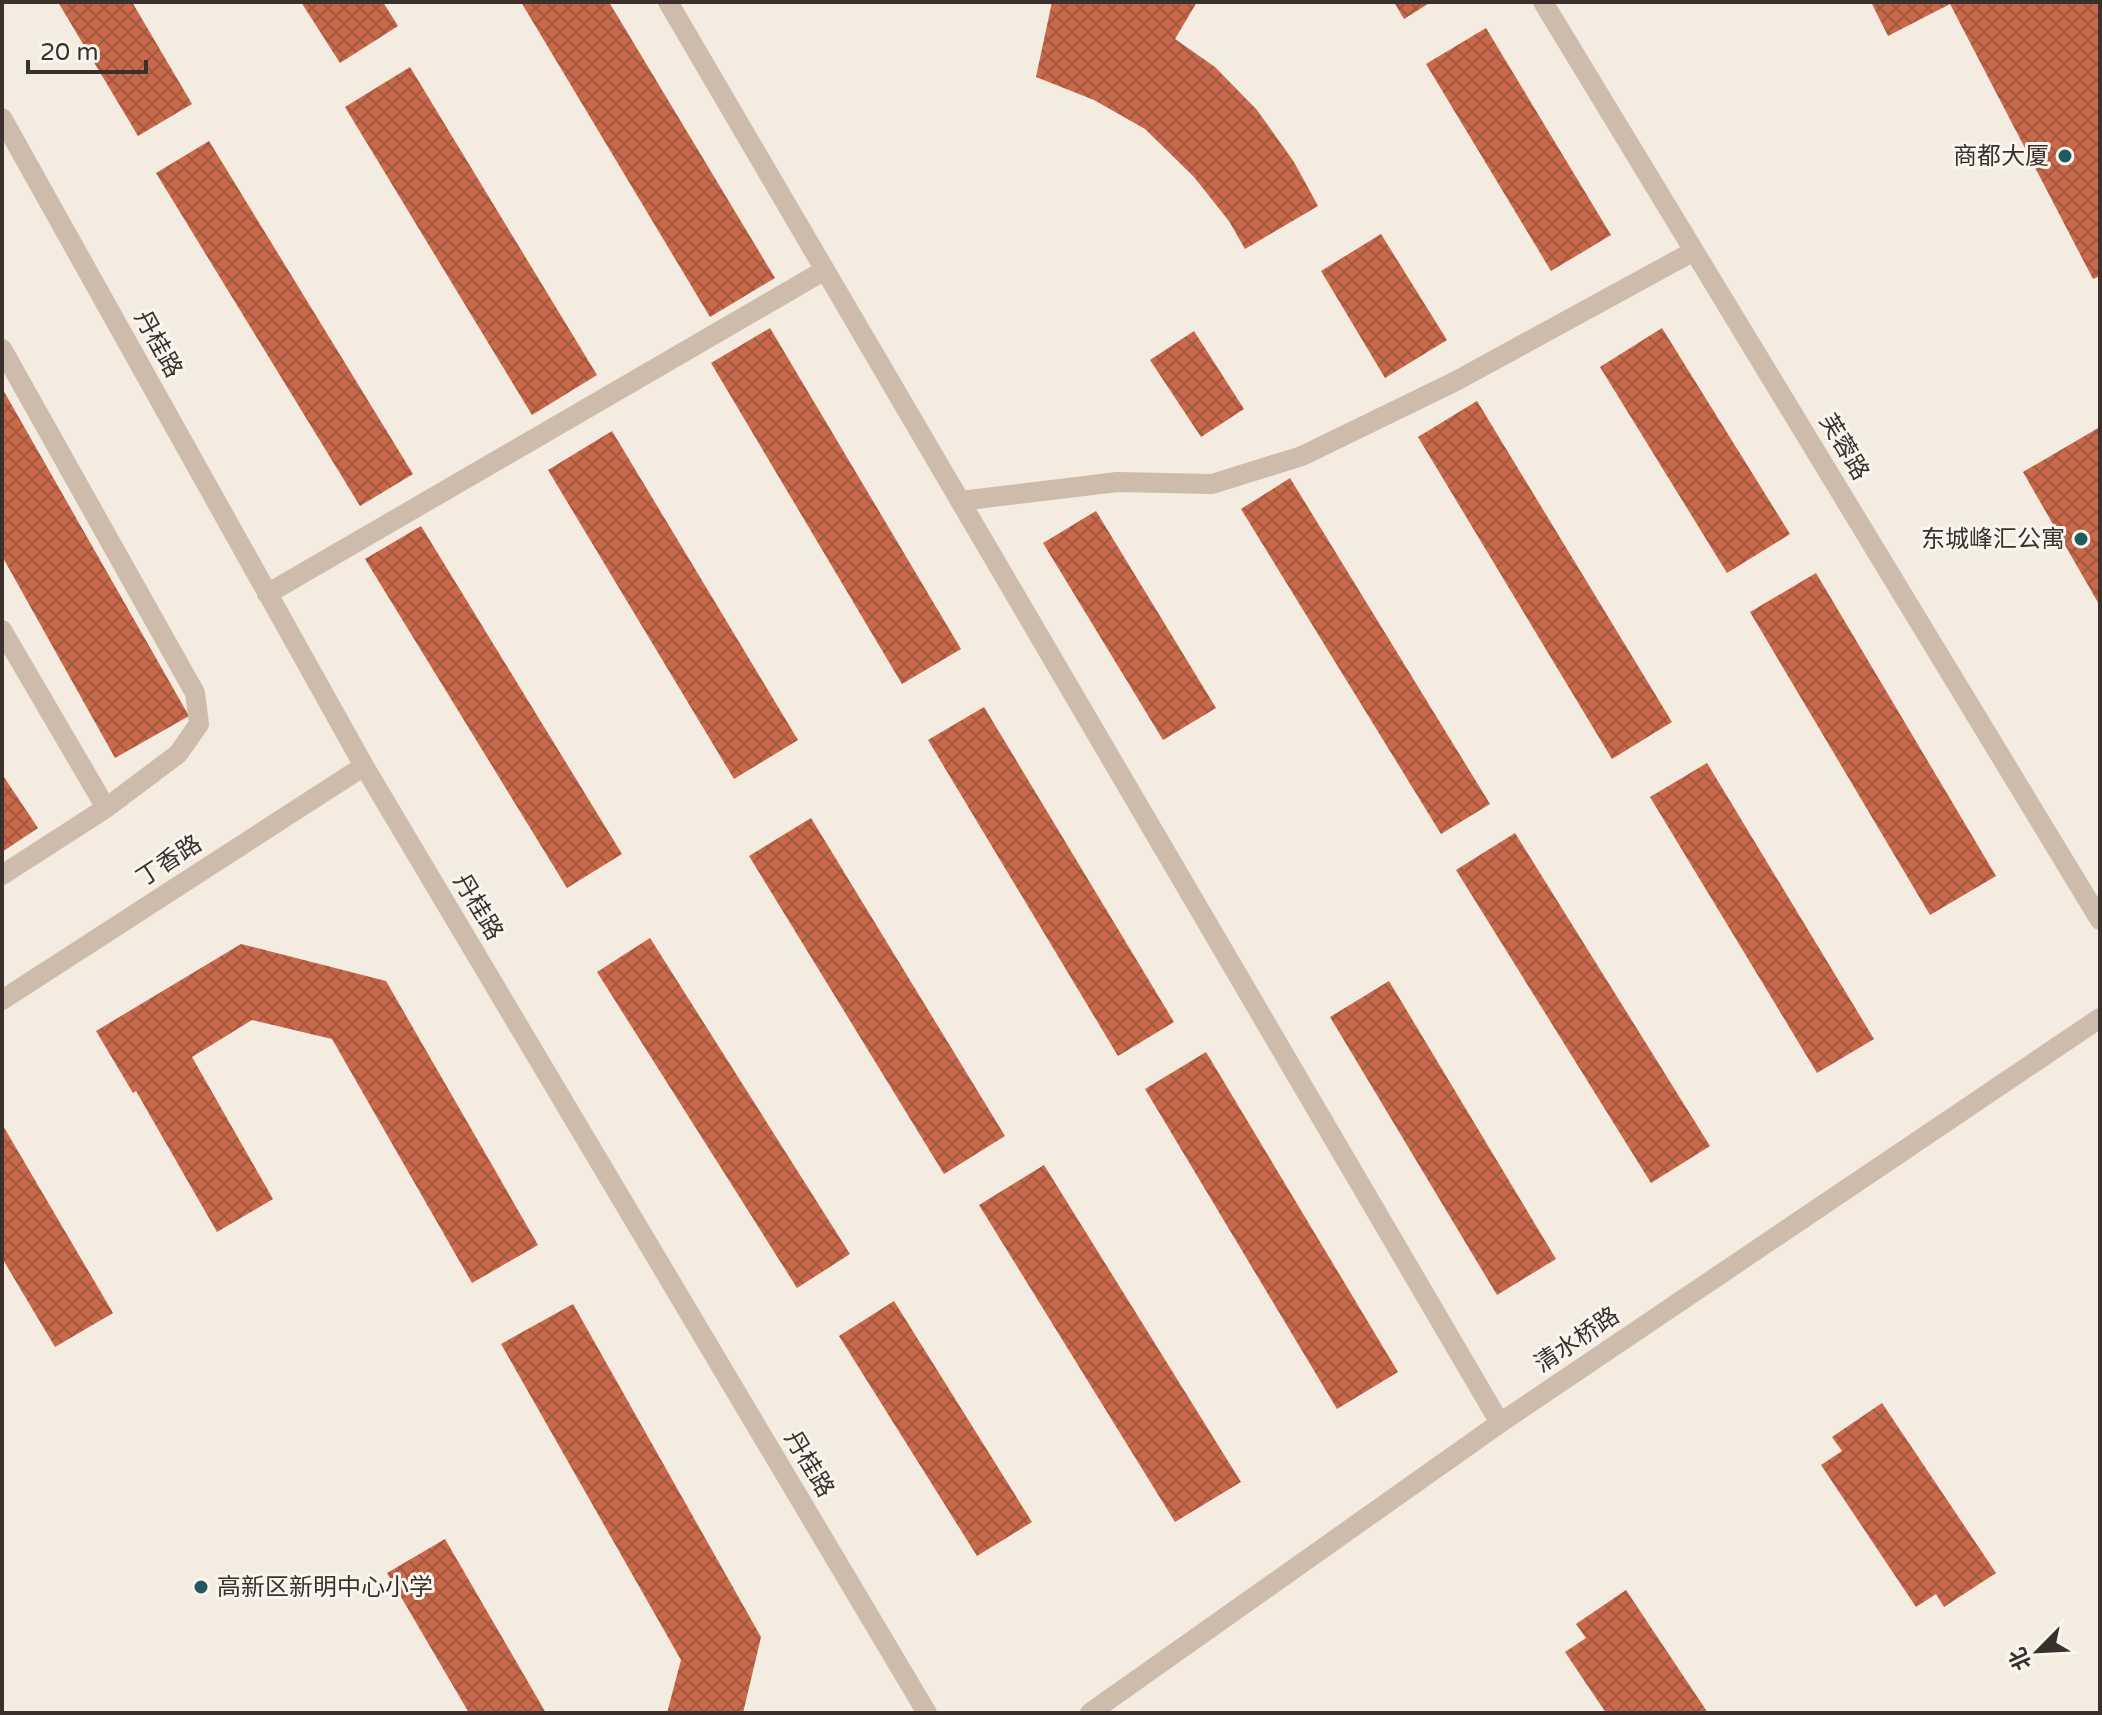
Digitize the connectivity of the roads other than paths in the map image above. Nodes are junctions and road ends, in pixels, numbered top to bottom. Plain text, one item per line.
1 (668, 2) edge
2 (1543, 2) edge
3 (2, 118) edge
4 (1694, 251) junction
5 (825, 270) junction
6 (2, 349) edge
7 (960, 501) junction
8 (267, 594) junction
9 (2, 630) edge
10 (364, 766) junction
11 (106, 808) junction
12 (2, 875) edge
13 (2100, 920) edge
14 (2, 1000) edge
15 (2100, 1018) edge
16 (1500, 1423) junction
17 (927, 1713) edge
18 (1090, 1713) edge

1 - 5 street
2 - 4 street, 芙蓉路
3 - 8 street, 丹桂路
4 - 7 street
4 - 13 street, 芙蓉路
5 - 7 street
5 - 8 street
6 - 11 street
7 - 16 street
8 - 10 street, 丹桂路
9 - 11 street
10 - 14 street, 丁香路
10 - 17 street, 丹桂路
11 - 12 street
15 - 16 street, 清水桥路
16 - 18 street, 清水桥路

